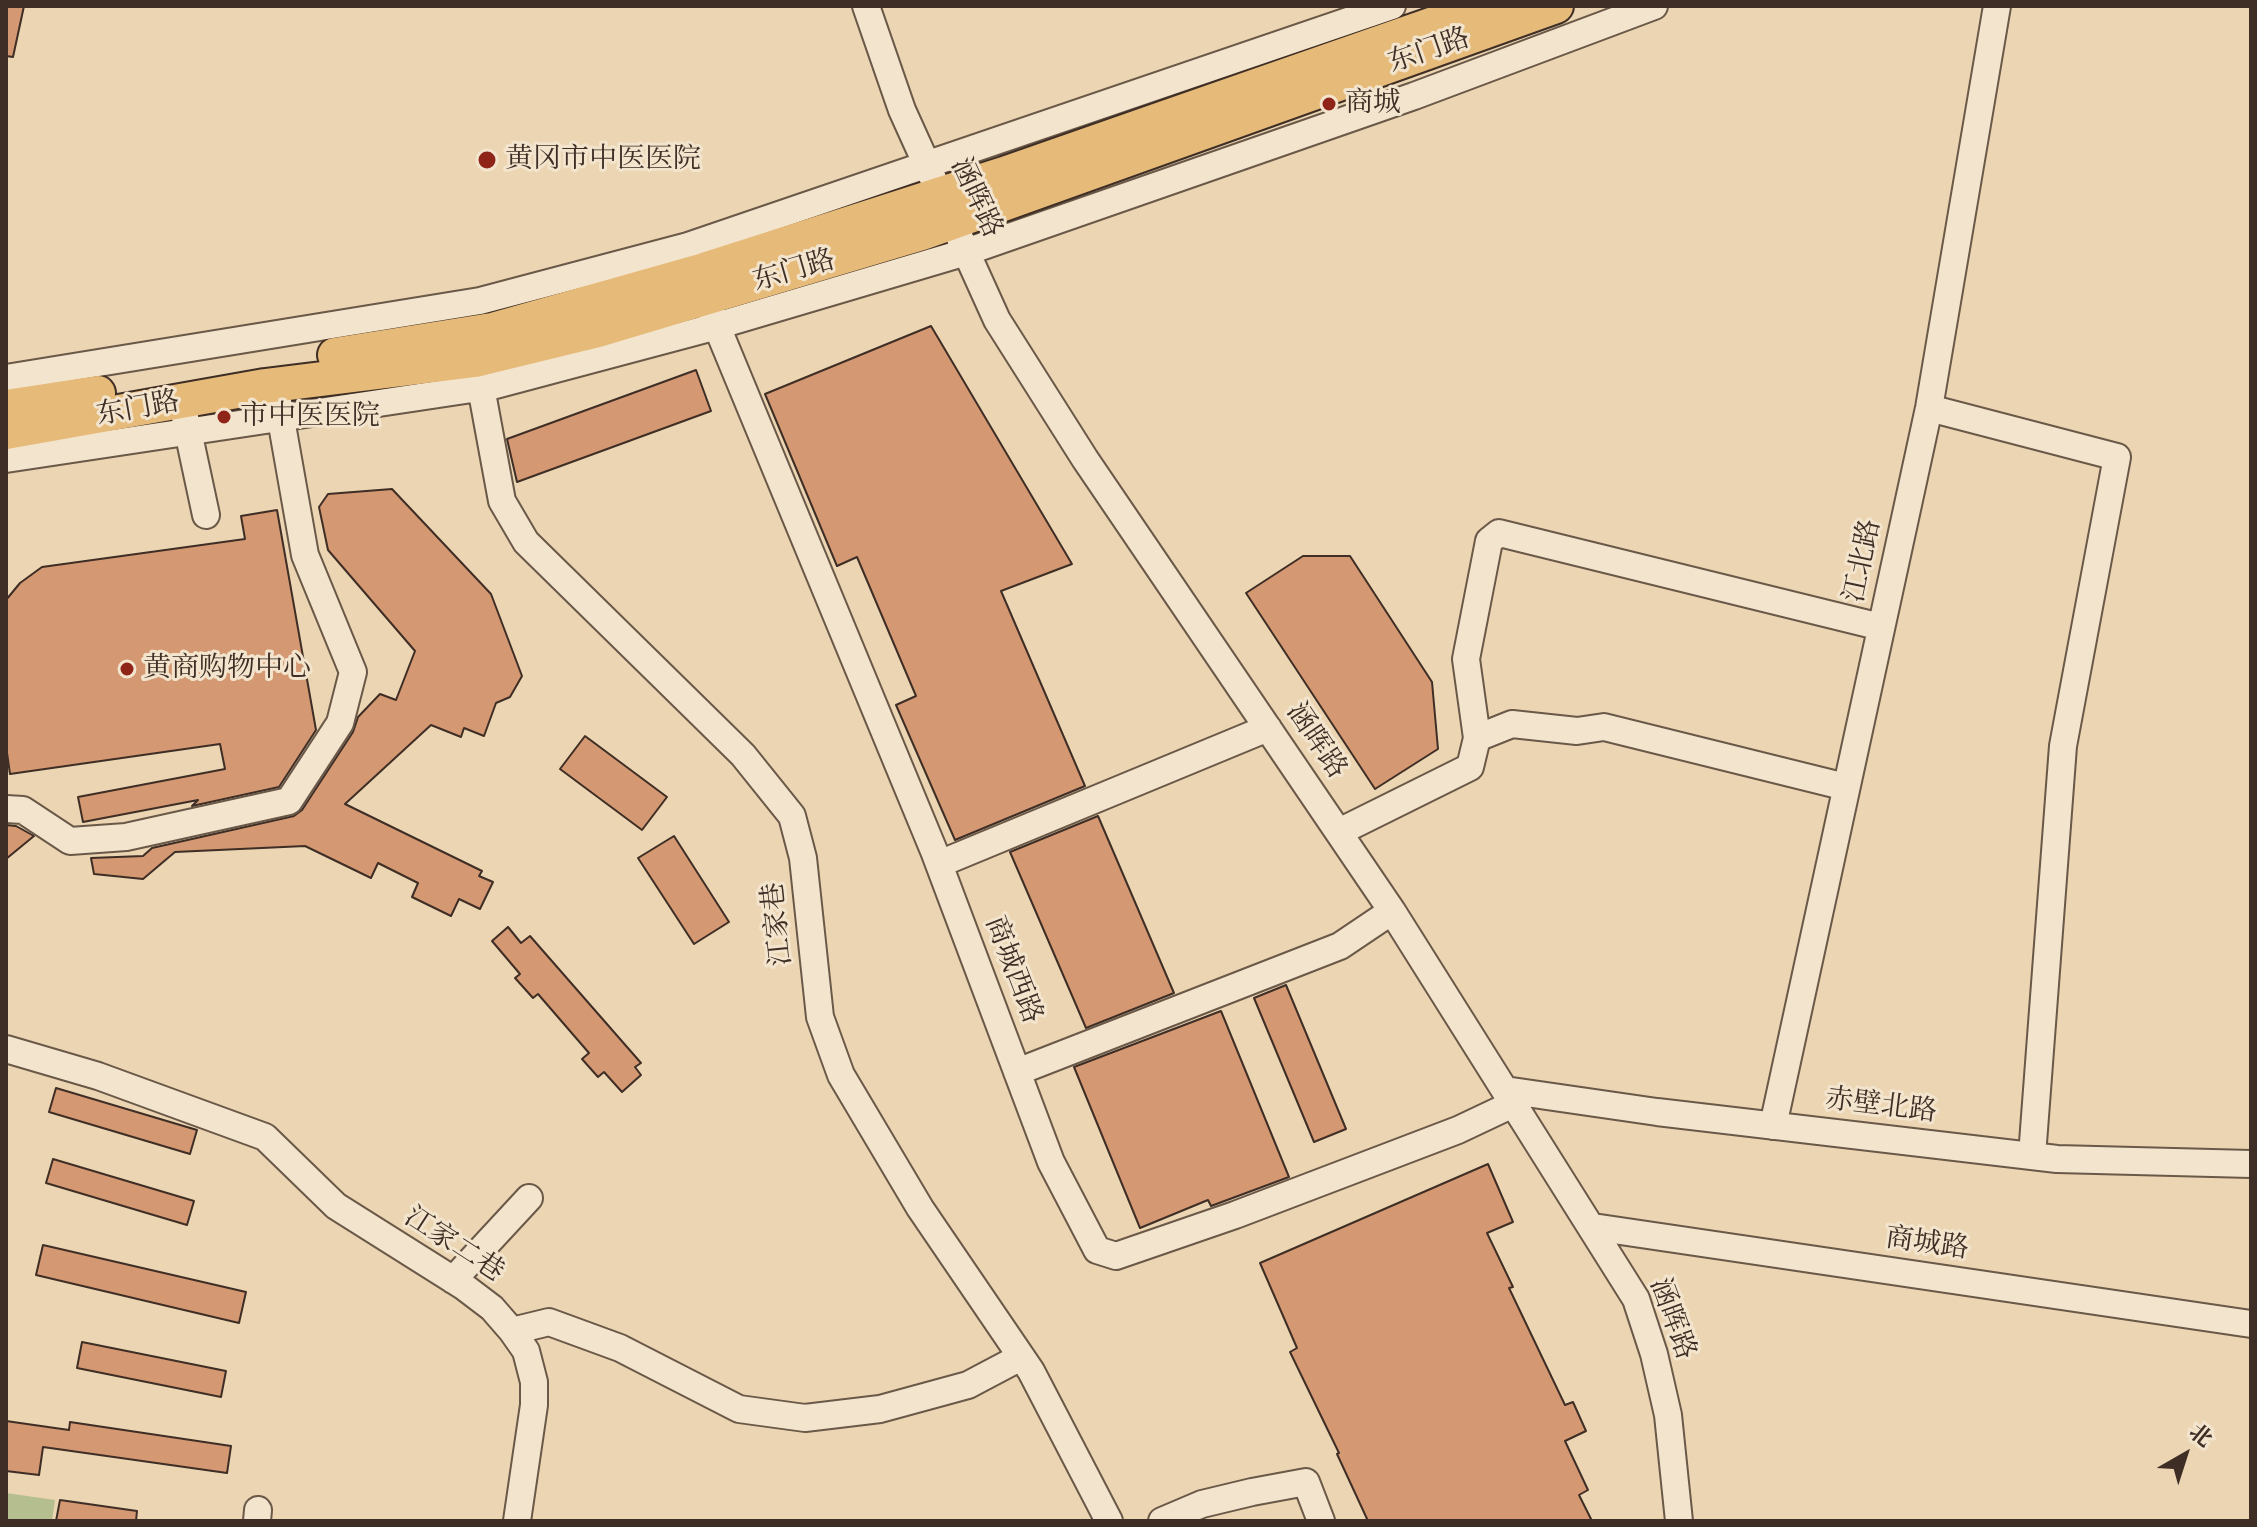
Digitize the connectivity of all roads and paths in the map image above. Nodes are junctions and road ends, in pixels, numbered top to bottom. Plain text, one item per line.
1 (866, 6) edge
2 (1392, 6) edge
3 (1485, 6) edge
4 (1556, 6) edge
5 (1654, 6) edge
6 (1997, 6) edge
7 (925, 163) junction
8 (952, 223) junction
9 (711, 312) junction
10 (478, 374) junction
11 (6, 378) edge
12 (278, 401) junction
13 (6, 407) edge
14 (1929, 408) junction
15 (185, 416) junction
16 (6, 432) edge
17 (6, 459) edge
18 (206, 515) dead end
19 (1881, 627) junction
20 (1268, 728) junction
21 (1477, 738) junction
22 (1846, 787) junction
23 (6, 809) edge
24 (1339, 832) junction
25 (939, 864) junction
26 (1392, 911) junction
27 (6, 1049) edge
28 (1017, 1072) junction
29 (1509, 1097) junction
30 (1773, 1126) junction
31 (2032, 1156) junction
32 (2251, 1164) edge
33 (529, 1198) dead end
34 (1593, 1227) junction
35 (453, 1280) junction
36 (2251, 1324) edge
37 (512, 1331) junction
38 (1021, 1357) junction
39 (517, 1521) edge
40 (1109, 1521) edge
41 (1162, 1521) edge
42 (1321, 1521) edge
43 (1679, 1521) edge

1 - 7 street, 涵晖路
2 - 7 street
3 - 8 main road, 东门路
4 - 8 main road, 东门路
5 - 8 street
6 - 14 street, 江北路
7 - 8 street, 涵晖路
7 - 11 street
8 - 9 main road, 东门路
8 - 13 main road, 东门路
8 - 20 street, 涵晖路
9 - 10 main road, 东门路
9 - 25 street, 商城西路
10 - 12 main road, 东门路
10 - 38 street, 江家巷
12 - 15 main road, 东门路
12 - 23 street
14 - 19 street, 江北路
14 - 31 street
15 - 16 main road, 东门路
15 - 17 street
15 - 18 street
19 - 21 street
19 - 22 street, 江北路
20 - 24 street, 涵晖路
20 - 25 street
21 - 22 street
21 - 24 street
22 - 30 street, 江北路
24 - 26 street, 涵晖路
25 - 28 street, 商城西路
26 - 28 street
26 - 29 street, 涵晖路
27 - 35 street, 江家二巷
28 - 29 street, 商城西路
29 - 30 street, 赤壁北路
29 - 34 street, 涵晖路
30 - 31 street, 赤壁北路
31 - 32 street, 赤壁北路
33 - 35 street
34 - 36 street, 商城路
34 - 43 street, 涵晖路
35 - 37 street, 江家二巷
37 - 38 street
37 - 39 street, 江家二巷
38 - 40 street, 江家巷
41 - 42 street

